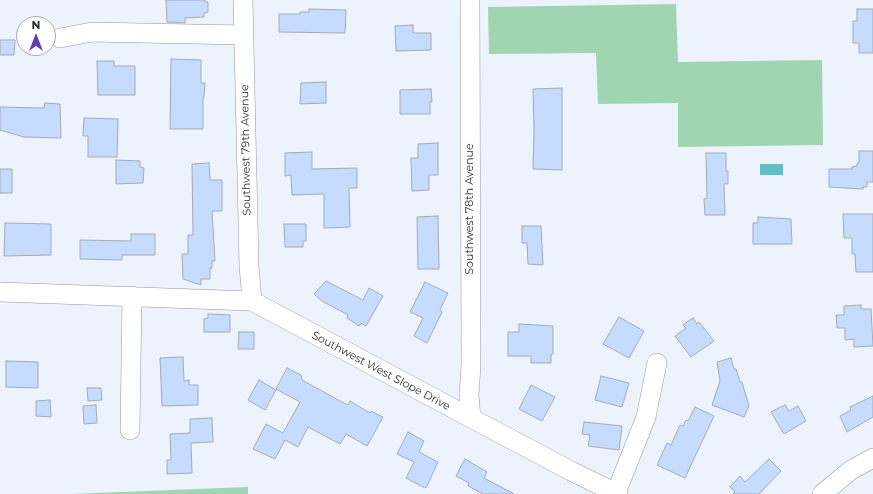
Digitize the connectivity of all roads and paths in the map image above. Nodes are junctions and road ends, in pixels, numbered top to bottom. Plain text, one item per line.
1 (243, 0) edge
2 (470, 0) edge
3 (243, 35) junction
4 (60, 38) dead end
5 (0, 292) edge
6 (132, 296) junction
7 (252, 301) junction
8 (657, 363) dead end
9 (470, 418) junction
10 (130, 430) dead end
11 (873, 458) edge
12 (617, 493) edge
13 (822, 494) edge

1 - 3 street, Southwest 79th Avenue
2 - 9 street, Southwest 78th Avenue
3 - 4 street
3 - 7 street, Southwest 79th Avenue
5 - 6 street, Southwest West Slope Drive
6 - 7 street, Southwest West Slope Drive
6 - 10 street
7 - 9 street, Southwest West Slope Drive
8 - 12 street
9 - 12 street, Southwest West Slope Drive
11 - 13 street

